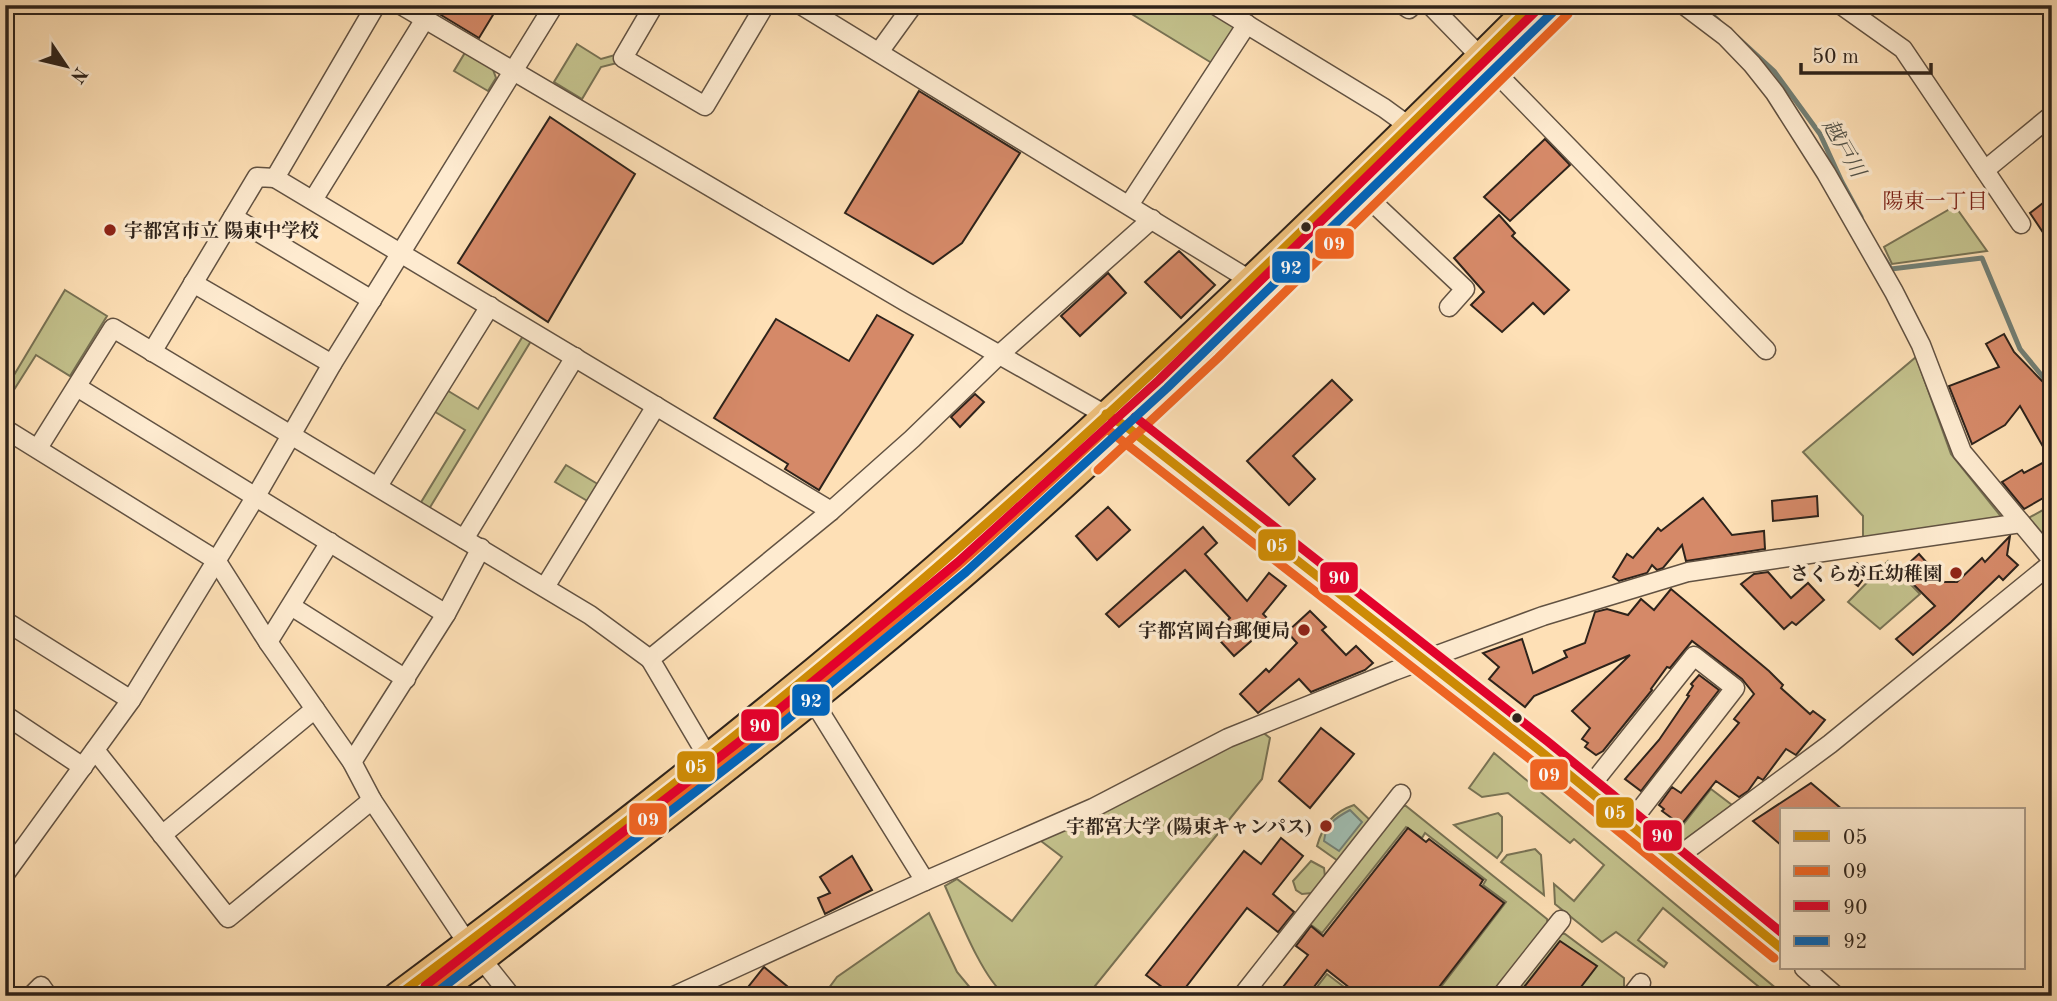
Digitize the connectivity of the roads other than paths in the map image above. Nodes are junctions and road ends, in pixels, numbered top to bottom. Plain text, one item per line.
1 (376, 5) edge
2 (401, 5) edge
3 (554, 5) edge
4 (654, 5) edge
5 (765, 5) edge
6 (801, 5) edge
7 (913, 5) edge
8 (1215, 5) edge
9 (1403, 5) edge
10 (1413, 5) edge
11 (1430, 5) edge
12 (1532, 5) edge
13 (1560, 5) edge
14 (1684, 5) edge
15 (1841, 5) edge
16 (425, 19) junction
17 (1247, 24) junction
18 (879, 52) junction
19 (1486, 63) junction
20 (514, 69) junction
21 (2052, 115) edge
22 (1416, 132) junction
23 (1985, 170) junction
24 (275, 177) junction
25 (1366, 196) junction
26 (313, 200) junction
27 (1129, 205) junction
28 (233, 217) junction
29 (1152, 219) junction
30 (2021, 224) dead end
31 (401, 253) junction
32 (193, 283) junction
33 (1260, 286) junction
34 (372, 300) junction
35 (490, 306) junction
36 (1449, 307) dead end
37 (1766, 350) dead end
38 (152, 352) junction
39 (1000, 354) junction
40 (575, 357) junction
41 (332, 364) junction
42 (77, 387) junction
43 (656, 406) junction
44 (1117, 420) junction
45 (5, 429) edge
46 (290, 435) junction
47 (38, 448) junction
48 (377, 486) junction
49 (256, 495) junction
50 (831, 511) junction
51 (2021, 523) junction
52 (464, 539) junction
53 (330, 542) junction
54 (481, 548) junction
55 (216, 561) junction
56 (2052, 561) edge
57 (545, 587) junction
58 (291, 606) junction
59 (446, 614) junction
60 (5, 621) edge
61 (268, 642) junction
62 (650, 659) junction
63 (1423, 660) junction
64 (406, 679) junction
65 (806, 690) junction
66 (131, 700) junction
67 (315, 709) junction
68 (5, 715) edge
69 (95, 750) junction
70 (352, 762) junction
71 (712, 764) junction
72 (82, 767) junction
73 (1588, 789) junction
74 (1401, 794) dead end
75 (372, 800) junction
76 (1630, 822) junction
77 (162, 835) junction
78 (1676, 858) junction
79 (5, 874) edge
80 (925, 881) junction
81 (1560, 920) dead end
82 (1780, 948) edge
83 (474, 951) junction
84 (1806, 970) edge
85 (31, 996) edge
86 (48, 996) edge
87 (397, 996) edge
88 (432, 996) edge
89 (511, 996) edge
90 (674, 996) edge
91 (1242, 996) edge
92 (1501, 996) edge
93 (1836, 996) edge

1 - 24 street
2 - 16 street
3 - 20 street
4 - 5 street
6 - 18 street
7 - 18 street
8 - 17 street
9 - 10 street
11 - 19 street
12 - 19 highway
13 - 19 highway
14 - 51 street
15 - 23 street
16 - 20 street
16 - 26 street
17 - 22 street
17 - 27 street
18 - 27 street
19 - 22 highway
19 - 37 street
20 - 31 street
20 - 39 street
21 - 23 street
22 - 25 highway
22 - 33 highway
23 - 30 street
24 - 26 street
24 - 28 street
25 - 33 highway
25 - 36 street
26 - 31 street
27 - 29 street
28 - 32 street
28 - 34 street
29 - 33 street
29 - 39 street
31 - 34 street
31 - 35 street
32 - 38 street
32 - 41 street
33 - 44 highway
34 - 41 street
35 - 40 street
35 - 48 street
38 - 42 street
38 - 46 street
39 - 44 street
39 - 50 street
40 - 43 street
40 - 52 street
41 - 46 street
42 - 47 street
42 - 49 street
43 - 50 street
43 - 57 street
44 - 63 street
44 - 65 highway
45 - 47 street
46 - 48 street
46 - 49 street
47 - 55 street
48 - 52 street
49 - 53 street
49 - 55 street
50 - 62 street
51 - 56 street
51 - 63 street
52 - 54 street
53 - 58 street
53 - 59 street
54 - 57 street
54 - 59 street
55 - 61 street
55 - 66 street
56 - 78 street
57 - 62 street
58 - 61 street
58 - 64 street
59 - 64 street
60 - 66 street
61 - 67 street
62 - 71 street
63 - 73 street
63 - 80 street
64 - 70 street
65 - 71 highway
65 - 80 street
66 - 69 street
67 - 70 street
67 - 77 street
68 - 72 street
69 - 72 street
69 - 77 street
70 - 75 street
71 - 83 highway
72 - 79 street
73 - 76 street
73 - 76 street
74 - 91 street
75 - 77 street
75 - 83 street
76 - 78 street
78 - 82 street
80 - 90 street
81 - 92 street
83 - 87 highway
83 - 88 highway
83 - 89 street
84 - 93 street
85 - 86 street

